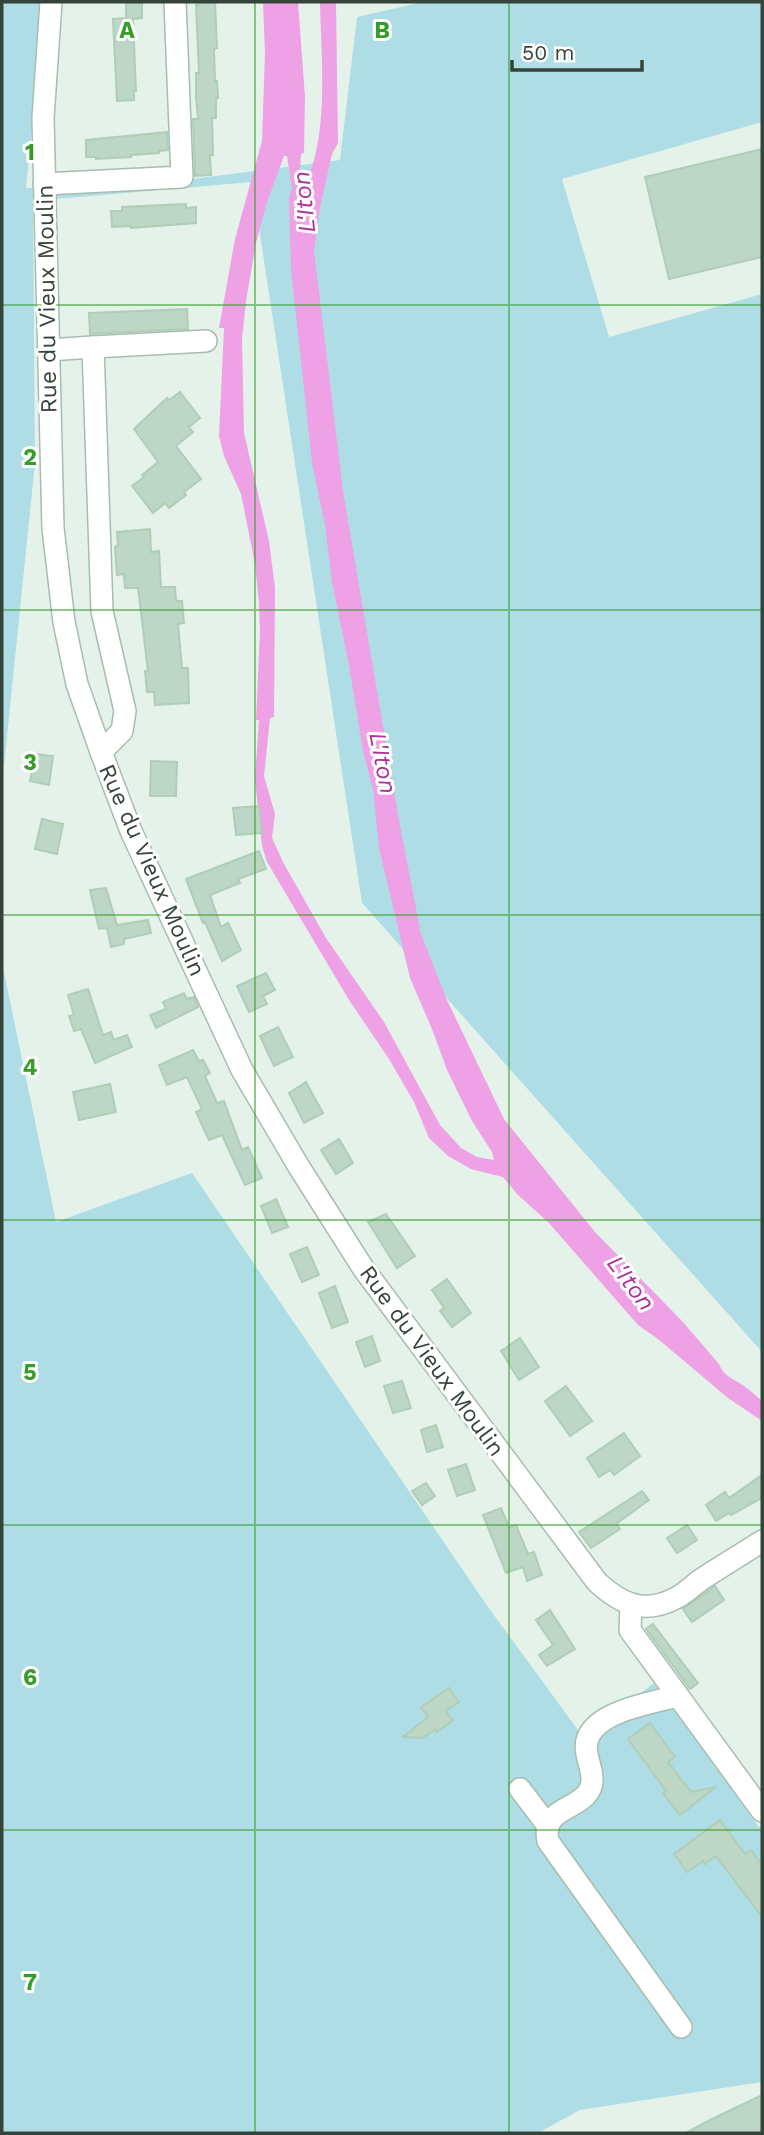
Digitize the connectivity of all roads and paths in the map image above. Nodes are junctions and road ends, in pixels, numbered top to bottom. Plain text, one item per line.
1 (51, 2) edge
2 (175, 2) edge
3 (44, 184) junction
4 (205, 341) dead end
5 (93, 347) junction
6 (48, 350) junction
7 (101, 752) junction
8 (762, 1541) edge
9 (631, 1605) junction
10 (678, 1696) junction
11 (520, 1789) dead end
12 (762, 1811) edge
13 (548, 1826) junction
14 (681, 2027) dead end

1 - 3 street, Rue du Vieux Moulin
2 - 3 street
3 - 6 street, Rue du Vieux Moulin
4 - 5 street
5 - 6 street
5 - 7 street
6 - 7 street, Rue du Vieux Moulin
7 - 9 street, Rue du Vieux Moulin
8 - 9 street
9 - 10 street
10 - 12 street
10 - 13 street
11 - 13 street
13 - 14 street

